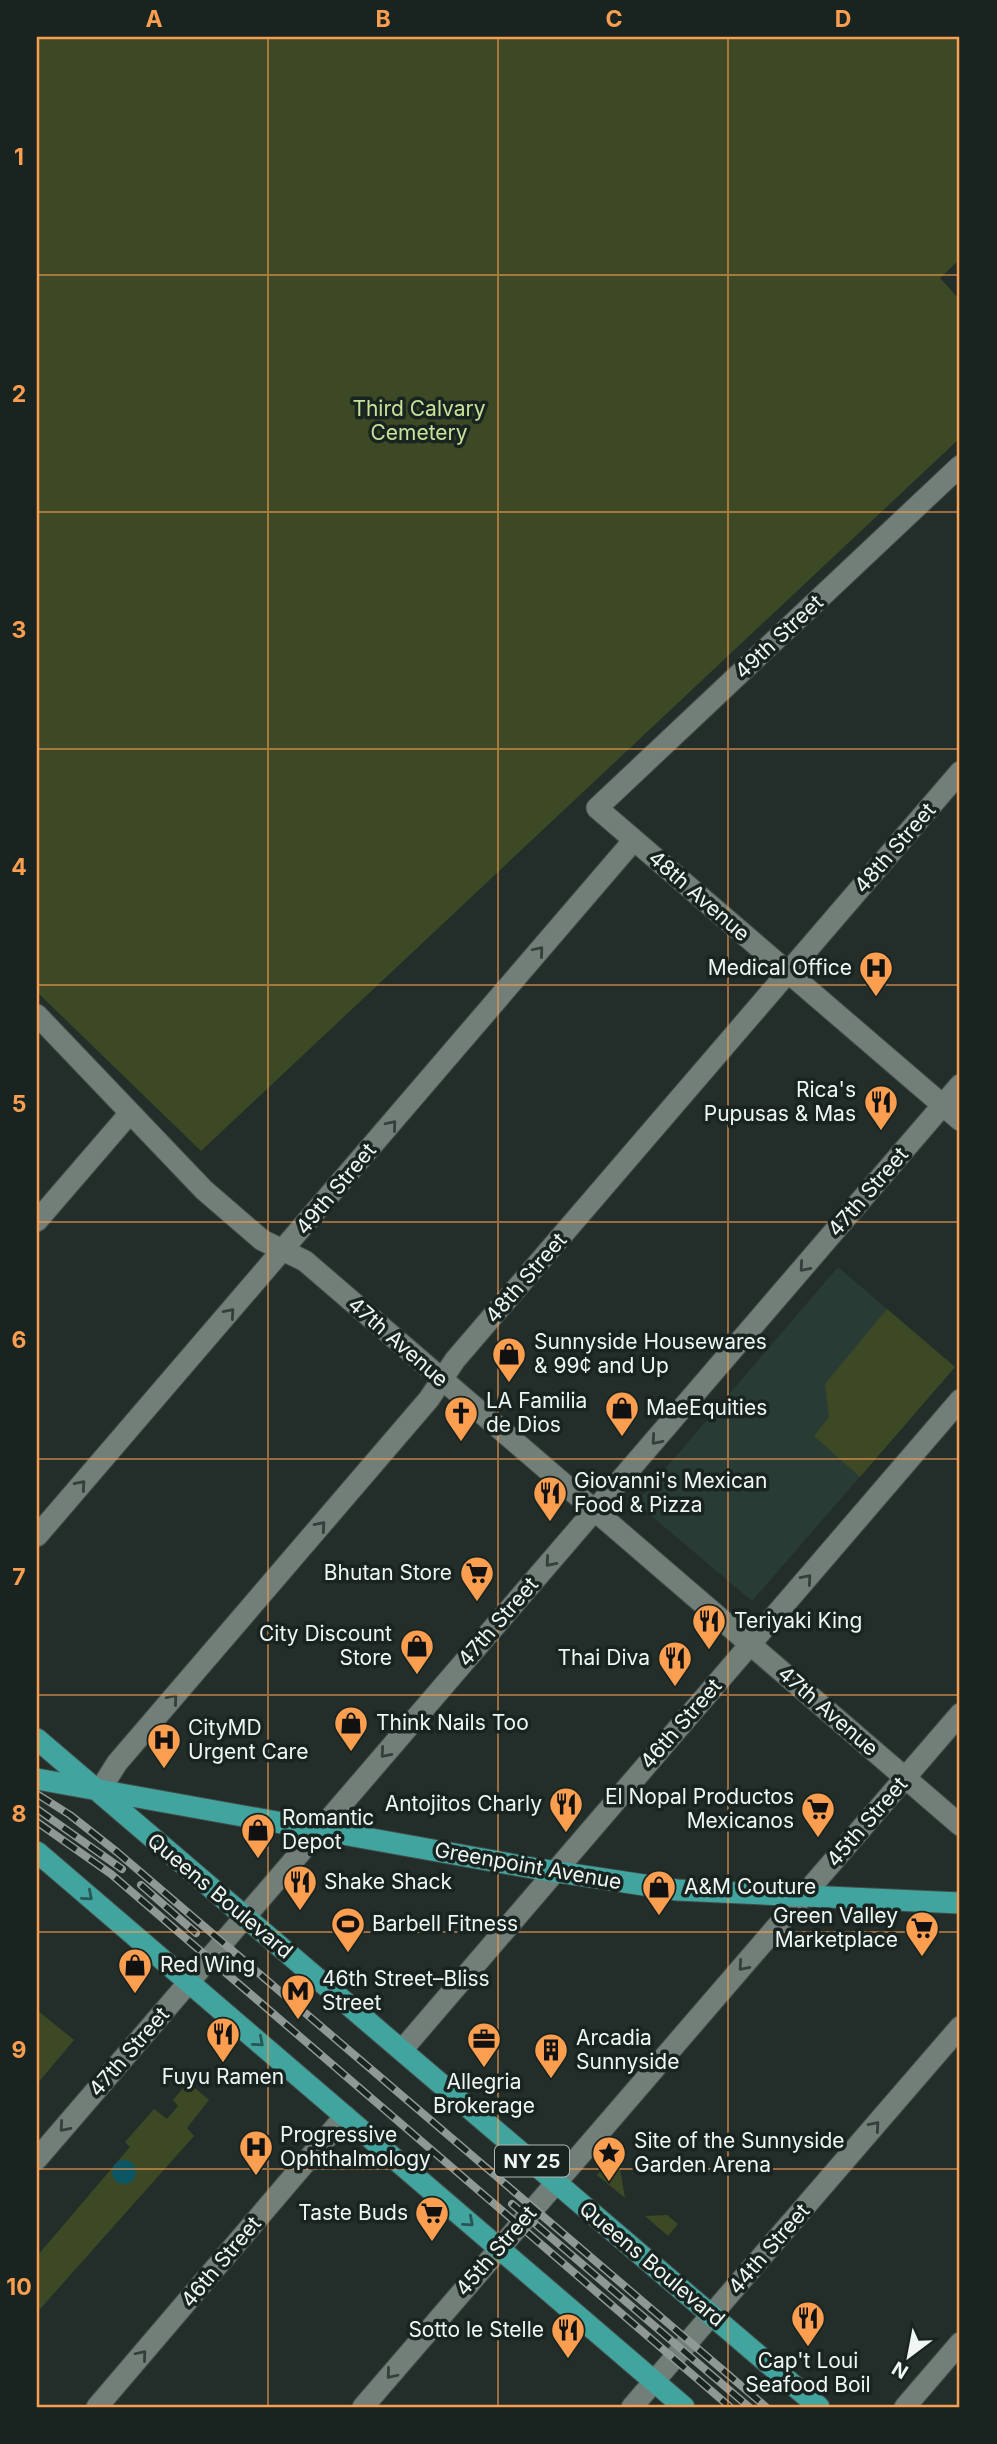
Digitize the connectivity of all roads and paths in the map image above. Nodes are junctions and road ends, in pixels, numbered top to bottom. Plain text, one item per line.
1 (960, 466) edge
2 (960, 772) edge
3 (597, 808) joint
4 (634, 841) junction
5 (788, 973) junction
6 (37, 1015) edge
7 (960, 1085) edge
8 (943, 1105) junction
9 (130, 1113) junction
10 (960, 1120) edge
11 (37, 1221) edge
12 (284, 1251) junction
13 (441, 1380) junction
14 (960, 1400) edge
15 (595, 1510) junction
16 (37, 1536) edge
17 (751, 1644) junction
18 (960, 1714) edge
19 (37, 1739) edge
20 (906, 1778) junction
21 (37, 1779) edge
22 (37, 1789) edge
23 (100, 1790) junction
24 (960, 1825) edge
25 (319, 1829) junction
26 (37, 1852) edge
27 (554, 1872) junction
28 (803, 1896) junction
29 (960, 1903) edge
30 (245, 1916) junction
31 (188, 1982) junction
32 (960, 2027) edge
33 (402, 2050) junction
34 (345, 2116) junction
35 (37, 2159) edge
36 (556, 2182) junction
37 (499, 2248) junction
38 (712, 2315) junction
39 (960, 2343) edge
40 (654, 2381) junction
41 (97, 2407) edge
42 (363, 2407) edge
43 (632, 2407) edge
44 (684, 2407) edge
45 (819, 2407) edge
46 (905, 2407) edge

1 - 3 street, 49th Street
2 - 5 street, 48th Street
3 - 4 street, 48th Avenue
4 - 5 street, 48th Avenue
12 -> 4 street, 49th Street
5 - 8 street, 48th Avenue
5 - 13 street, 48th Street
6 - 9 street, 47th Avenue
7 - 8 street, 47th Street
8 - 10 street, 48th Avenue
8 -> 15 street, 47th Street
9 - 11 street
9 - 12 street, 47th Avenue
12 - 13 street, 47th Avenue
16 -> 12 street, 49th Street
13 - 15 street, 47th Avenue
23 -> 13 street, 48th Street
17 -> 14 street, 46th Street
15 - 17 street, 47th Avenue
15 -> 25 street, 47th Street
17 - 20 street, 47th Avenue
17 - 27 street, 46th Street
18 - 20 street, 45th Street
19 - 23 main road, Queens Boulevard / NY 25
20 - 24 street, 47th Avenue
20 - 28 street, 45th Street
21 - 23 main road, Greenpoint Avenue
22 - 23 main road, Greenpoint Avenue
23 - 25 main road, Greenpoint Avenue
23 - 30 main road, Queens Boulevard / NY 25
25 - 27 main road, Greenpoint Avenue
25 - 30 street, 47th Street
26 -> 31 main road
27 - 28 main road, Greenpoint Avenue
27 - 33 street, 46th Street
28 - 29 main road, Greenpoint Avenue
28 -> 36 street, 45th Street
30 - 31 street, 47th Street
30 - 33 main road, Queens Boulevard / NY 25
31 -> 34 main road
31 -> 35 street, 47th Street
38 -> 32 street, 44th Street
33 - 36 main road, Queens Boulevard / NY 25
34 -> 37 main road
41 -> 34 street, 46th Street
36 - 37 street, 45th Street
36 - 38 main road, Queens Boulevard / NY 25
37 - 40 main road
37 -> 42 street, 45th Street
38 - 40 street, 44th Street
38 - 45 main road, Queens Boulevard / NY 25
39 - 46 street
40 - 43 street, 44th Street
40 - 44 main road

